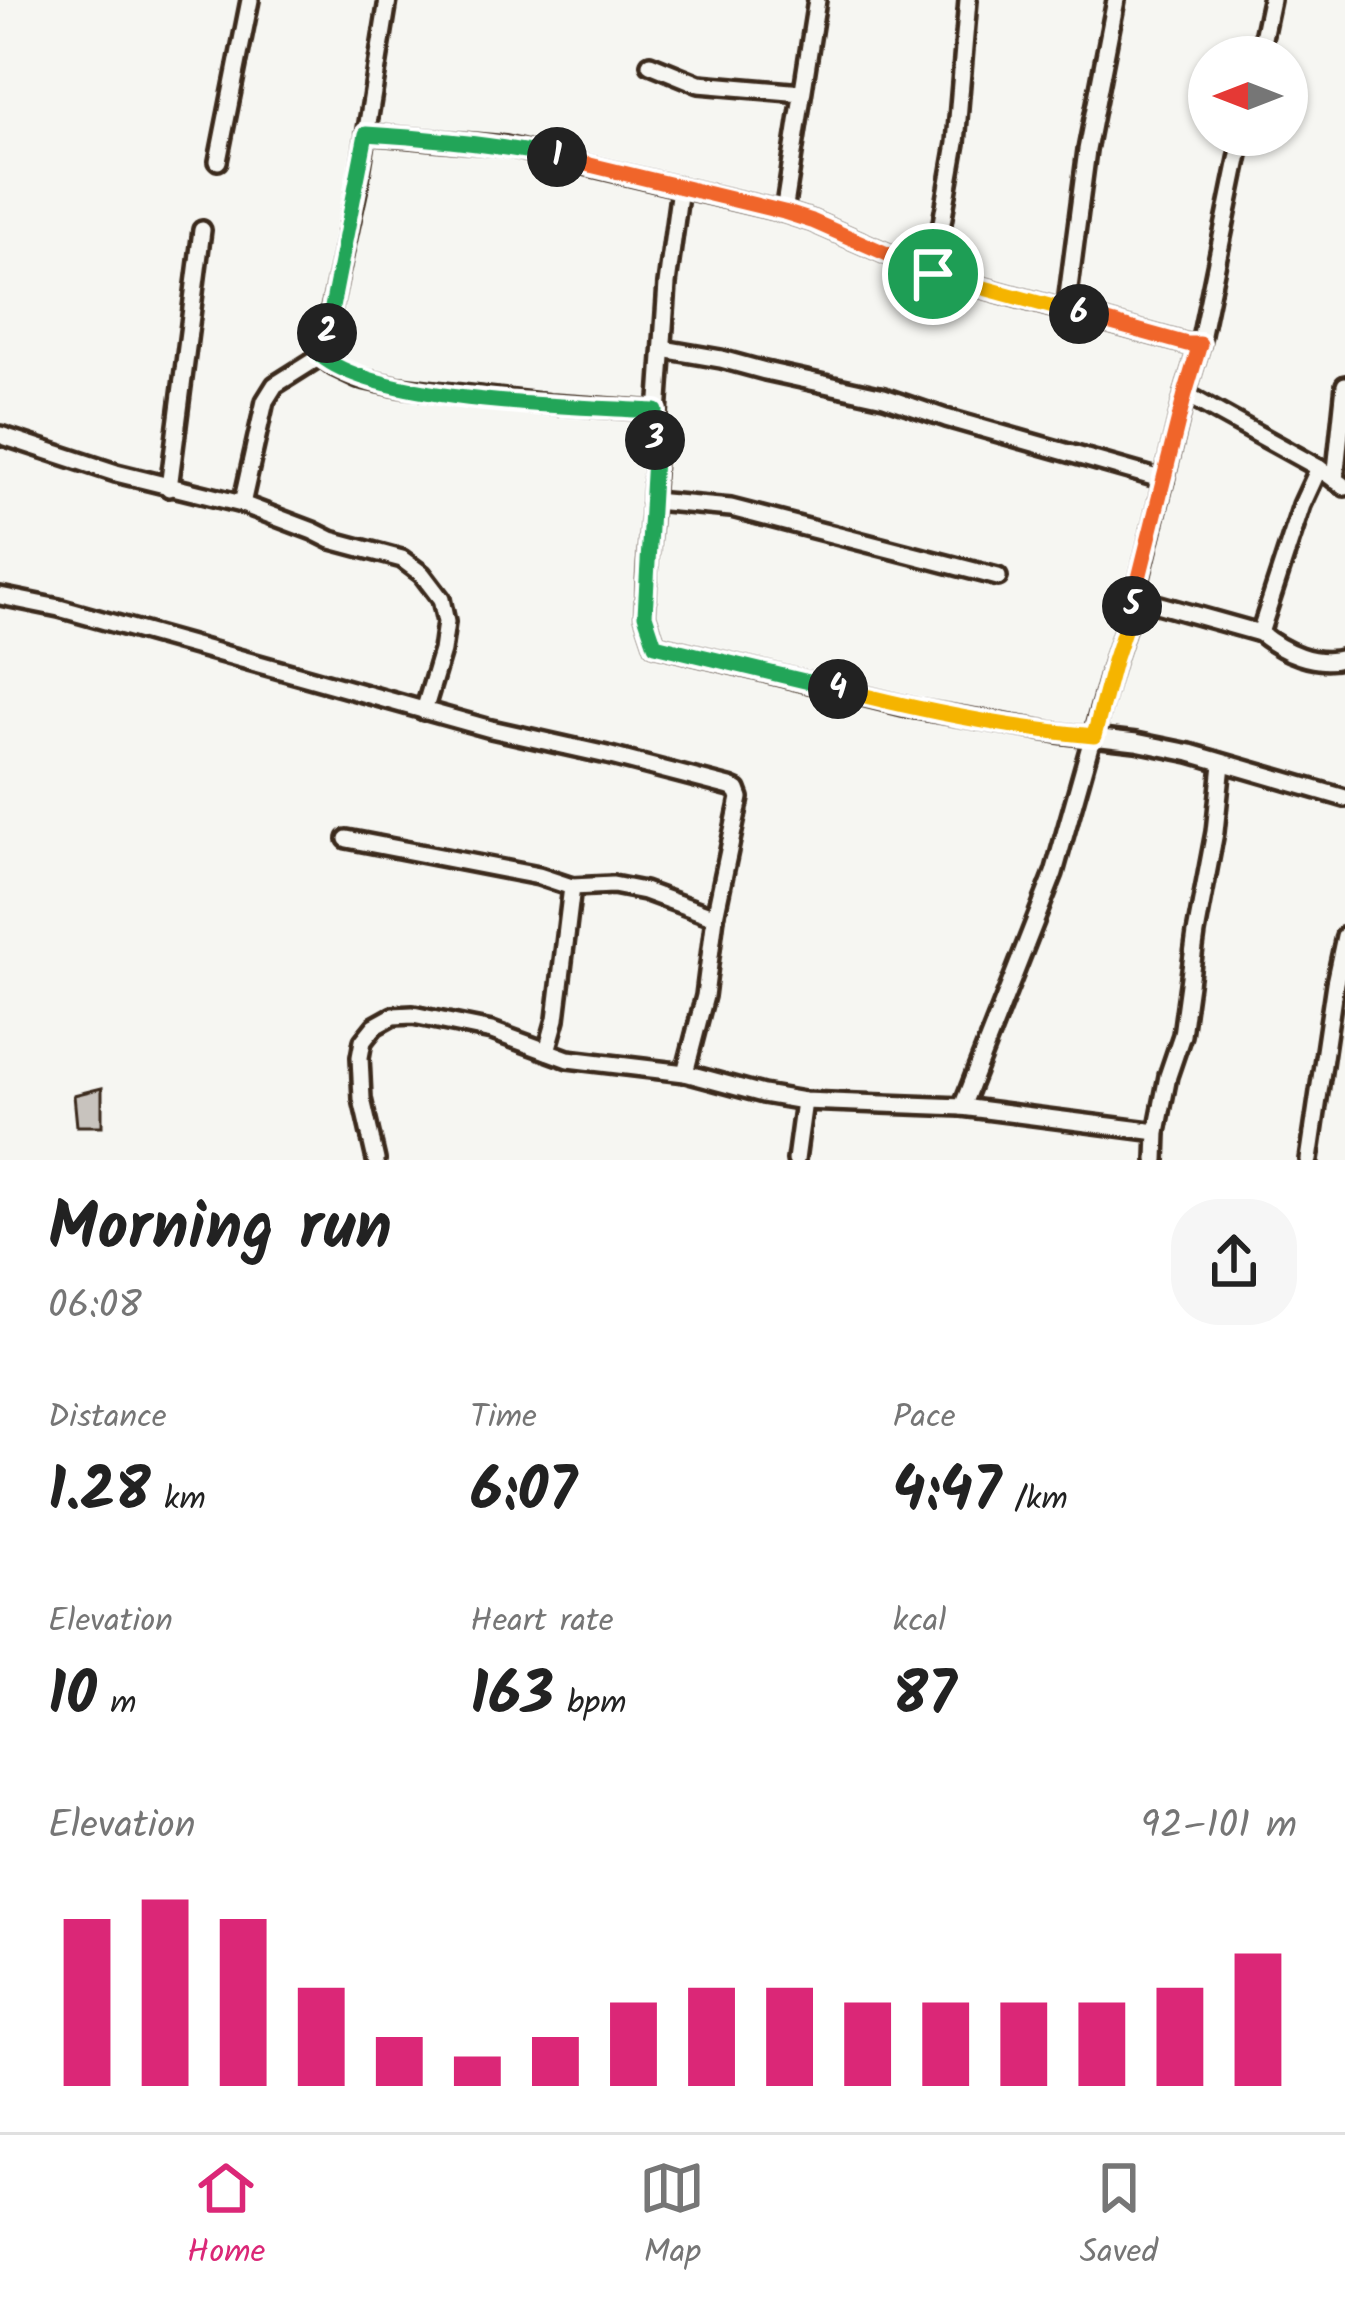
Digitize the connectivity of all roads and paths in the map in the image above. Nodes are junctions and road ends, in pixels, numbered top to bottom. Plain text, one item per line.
1 (250, 0) edge
2 (388, 0) edge
3 (818, 0) edge
4 (968, 0) edge
5 (1116, 0) edge
6 (1271, 0) edge
7 (1263, 36) edge
8 (650, 64) dead end
9 (802, 93) junction
10 (366, 134) junction
11 (1239, 156) edge
12 (218, 161) dead end
13 (680, 188) junction
14 (784, 212) junction
15 (202, 230) dead end
16 (933, 274) junction
17 (1066, 311) junction
18 (1200, 344) junction
19 (663, 349) junction
20 (321, 356) junction
21 (1345, 385) edge
22 (1185, 394) junction
23 (656, 411) junction
24 (0, 435) edge
25 (1319, 468) junction
26 (1164, 480) junction
27 (1340, 484) edge
28 (169, 488) junction
29 (653, 501) junction
30 (242, 504) junction
31 (998, 577) dead end
32 (0, 596) edge
33 (1135, 598) junction
34 (1259, 633) junction
35 (1345, 658) edge
36 (424, 711) junction
37 (1094, 736) junction
38 (1222, 764) junction
39 (1345, 798) edge
40 (346, 838) dead end
41 (572, 887) junction
42 (715, 916) junction
43 (1345, 936) edge
44 (547, 1051) junction
45 (685, 1073) junction
46 (804, 1101) junction
47 (962, 1107) junction
48 (1157, 1132) junction
49 (376, 1160) edge
50 (796, 1160) edge
51 (1156, 1160) edge
52 (1309, 1160) edge

1 - 12 street
2 - 10 street
3 - 9 street
4 - 16 street
5 - 17 street
6 - 7 street
8 - 9 street
9 - 14 street
10 - 13 street
10 - 20 street
11 - 18 street
13 - 14 street
13 - 19 street
14 - 16 street
15 - 28 street
16 - 17 street
17 - 18 street
18 - 22 street
19 - 23 street
19 - 26 street
20 - 23 street
20 - 30 street
21 - 27 street
22 - 25 street
22 - 26 street
23 - 29 street
24 - 28 street
25 - 27 street
25 - 34 street
26 - 33 street
28 - 30 street
29 - 31 street
29 - 37 street
30 - 36 street
32 - 36 street
33 - 34 street
33 - 37 street
34 - 35 street
36 - 42 street
37 - 38 street
37 - 47 street
38 - 39 street
38 - 48 street
40 - 41 street
41 - 42 street
41 - 44 street
42 - 45 street
43 - 52 street
44 - 45 street
44 - 49 street
45 - 46 street
46 - 47 street
46 - 50 street
47 - 48 street
48 - 51 street

